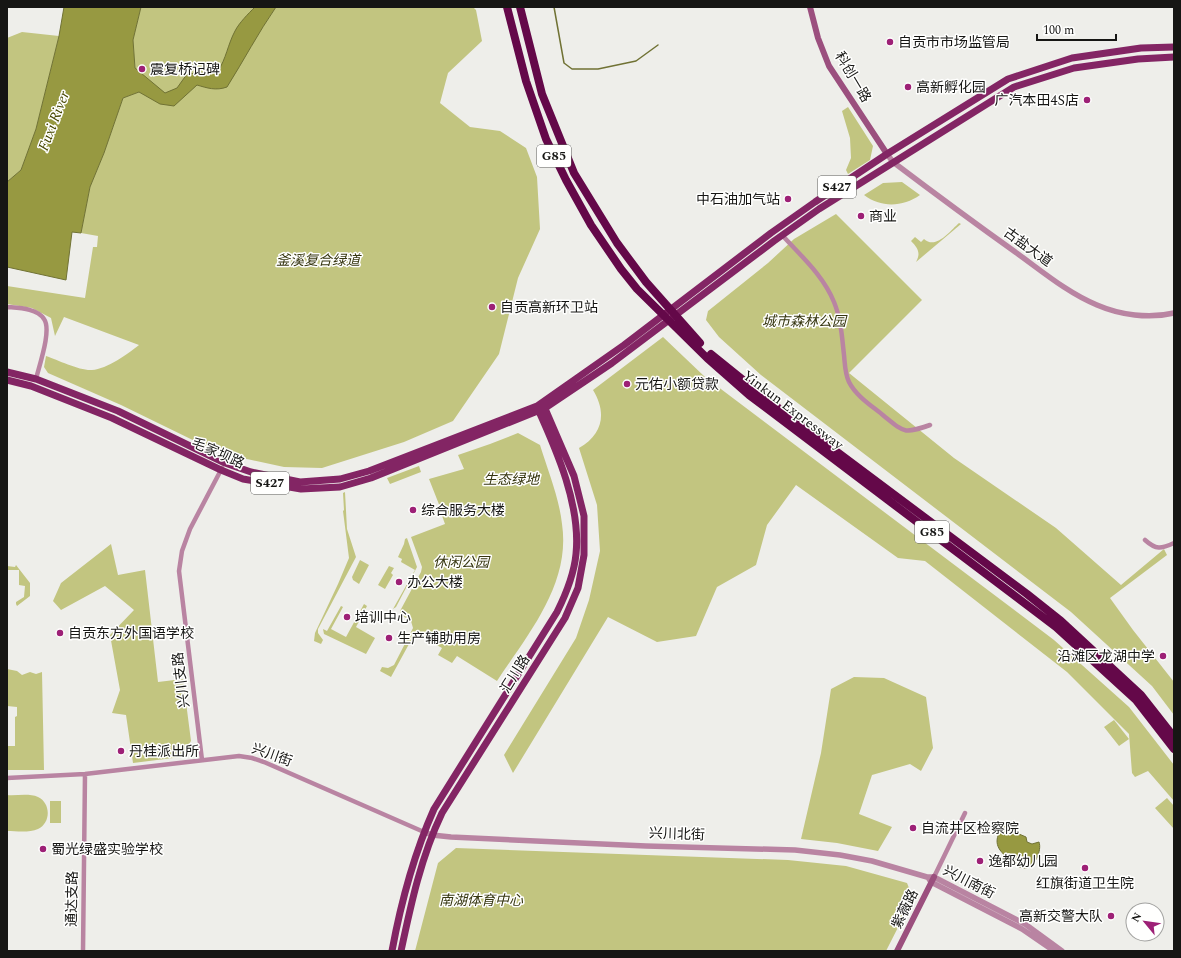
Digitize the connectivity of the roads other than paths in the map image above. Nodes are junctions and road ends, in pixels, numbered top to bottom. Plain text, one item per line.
1 (508, 7) edge
2 (520, 7) edge
3 (810, 7) edge
4 (1174, 47) edge
5 (1174, 57) edge
6 (888, 154) junction
7 (893, 162) junction
8 (782, 235) junction
9 (7, 307) edge
10 (1174, 313) edge
11 (681, 326) junction
12 (7, 372) edge
13 (36, 379) junction
14 (7, 380) edge
15 (541, 407) junction
16 (930, 426) dead end
17 (225, 463) junction
18 (221, 470) junction
19 (1145, 540) dead end
20 (1174, 543) edge
21 (1174, 737) edge
22 (1174, 749) edge
23 (202, 760) junction
24 (85, 774) junction
25 (7, 778) edge
26 (965, 813) dead end
27 (424, 832) junction
28 (432, 835) junction
29 (931, 879) junction
30 (83, 951) edge
31 (392, 951) edge
32 (401, 951) edge
33 (897, 951) edge
34 (1054, 951) edge
35 (1062, 951) edge

1 - 11 highway, Yinkun Expressway / G85
2 - 11 highway, Yinkun Expressway / G85
3 - 6 main road, 科创一路
4 - 6 main road, S427
5 - 7 main road, S427
6 - 7 street, 古盐大道
6 - 15 main road, S427
7 - 8 main road, S427
7 - 10 street, 古盐大道
8 - 15 main road, S427
8 - 16 street
9 - 13 street
11 - 21 highway, Yinkun Expressway / G85
11 - 22 highway, Yinkun Expressway / G85
12 - 13 main road, 毛家坝路 / S427
13 - 17 main road, 毛家坝路 / S427
14 - 18 main road, 毛家坝路 / S427
15 - 17 main road, 毛家坝路 / S427
15 - 18 main road, 毛家坝路 / S427
15 - 27 main road, 汇川路
15 - 28 main road, 汇川路
17 - 18 street, 兴川支路
18 - 23 street, 兴川支路
19 - 20 street
23 - 24 street, 兴川街
23 - 27 street, 兴川街
24 - 25 street, 兴川街
24 - 30 street, 通达支路
26 - 29 street
27 - 28 street, 兴川北街
27 - 31 main road, 汇川路
28 - 29 street, 兴川北街
28 - 32 main road, 汇川路
29 - 33 main road, 紫薇路
29 - 34 street, 兴川南街
29 - 35 street, 兴川南街

